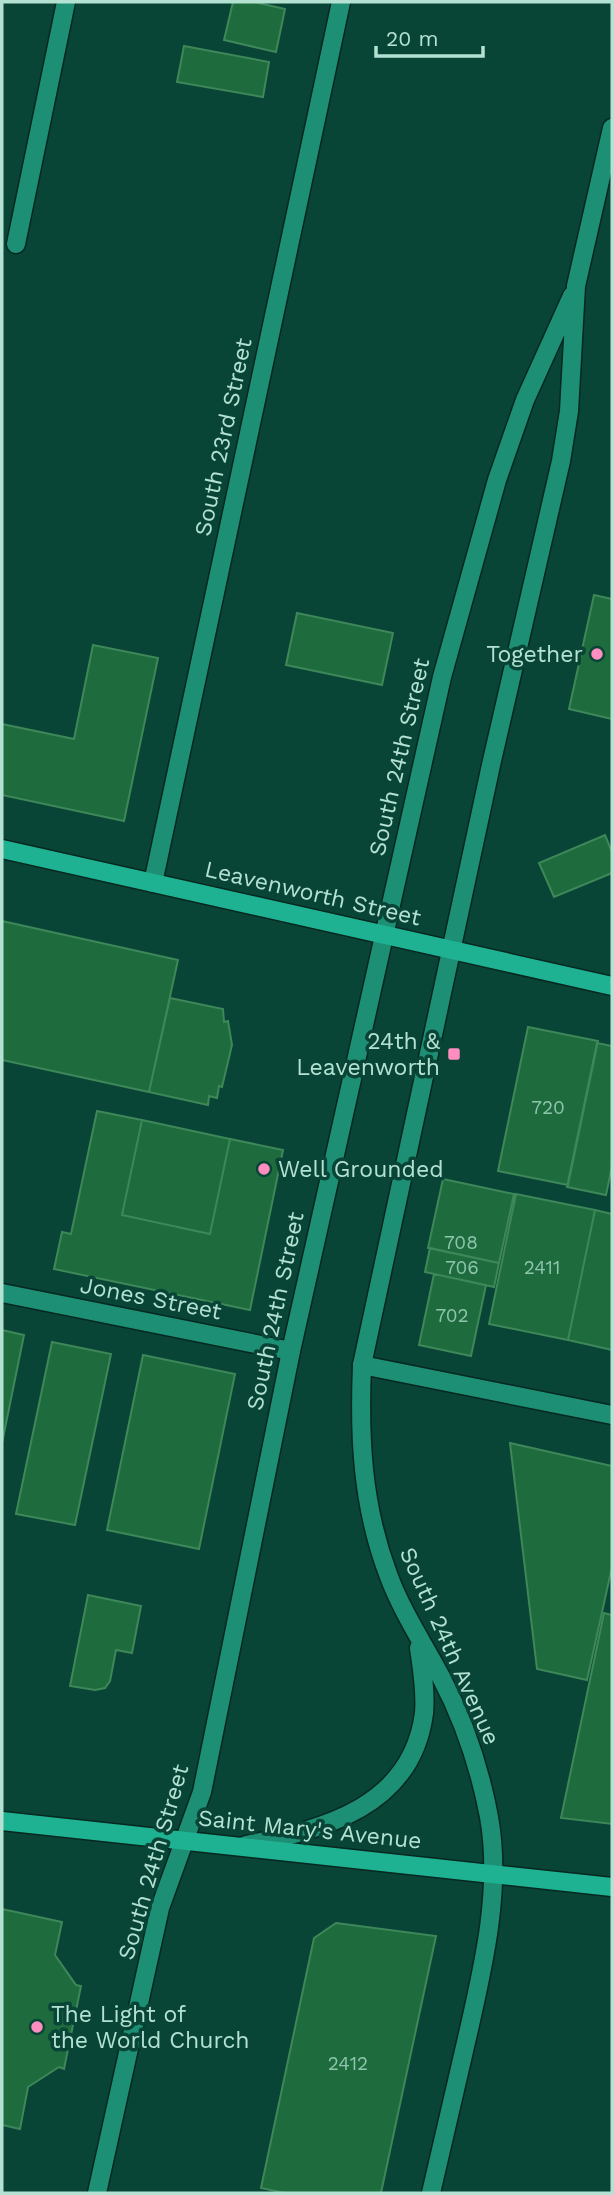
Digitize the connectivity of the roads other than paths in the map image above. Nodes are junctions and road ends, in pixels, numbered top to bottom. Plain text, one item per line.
1 (66, 2) edge
2 (341, 2) edge
3 (612, 128) edge
4 (16, 244) dead end
5 (576, 286) junction
6 (2, 849) edge
7 (153, 883) junction
8 (383, 934) junction
9 (453, 950) junction
10 (612, 986) edge
11 (2, 1293) edge
12 (291, 1351) junction
13 (362, 1365) junction
14 (612, 1415) edge
15 (418, 1637) junction
16 (2, 1821) edge
17 (182, 1840) junction
18 (243, 1846) junction
19 (492, 1874) junction
20 (612, 1887) edge
21 (97, 2193) edge
22 (432, 2193) edge

1 - 4 main road
2 - 7 main road, South 23rd Street
3 - 5 main road, South 24th Street
5 - 8 main road, South 24th Street
5 - 9 main road, South 24th Street
6 - 7 main road, Leavenworth Street
7 - 8 main road, Leavenworth Street
8 - 9 main road, Leavenworth Street
8 - 12 main road, South 24th Street
9 - 10 main road, Leavenworth Street
9 - 13 main road, South 24th Street
11 - 12 main road, Jones Street
12 - 17 main road, South 24th Street
13 - 14 main road
13 - 15 main road, South 24th Avenue
15 - 18 main road
15 - 19 main road, South 24th Avenue
16 - 17 main road, Saint Mary's Avenue
17 - 18 main road, Saint Mary's Avenue
17 - 21 main road, South 24th Street
18 - 19 main road, Saint Mary's Avenue
19 - 20 main road, Saint Mary's Avenue
19 - 22 main road, South 24th Avenue

